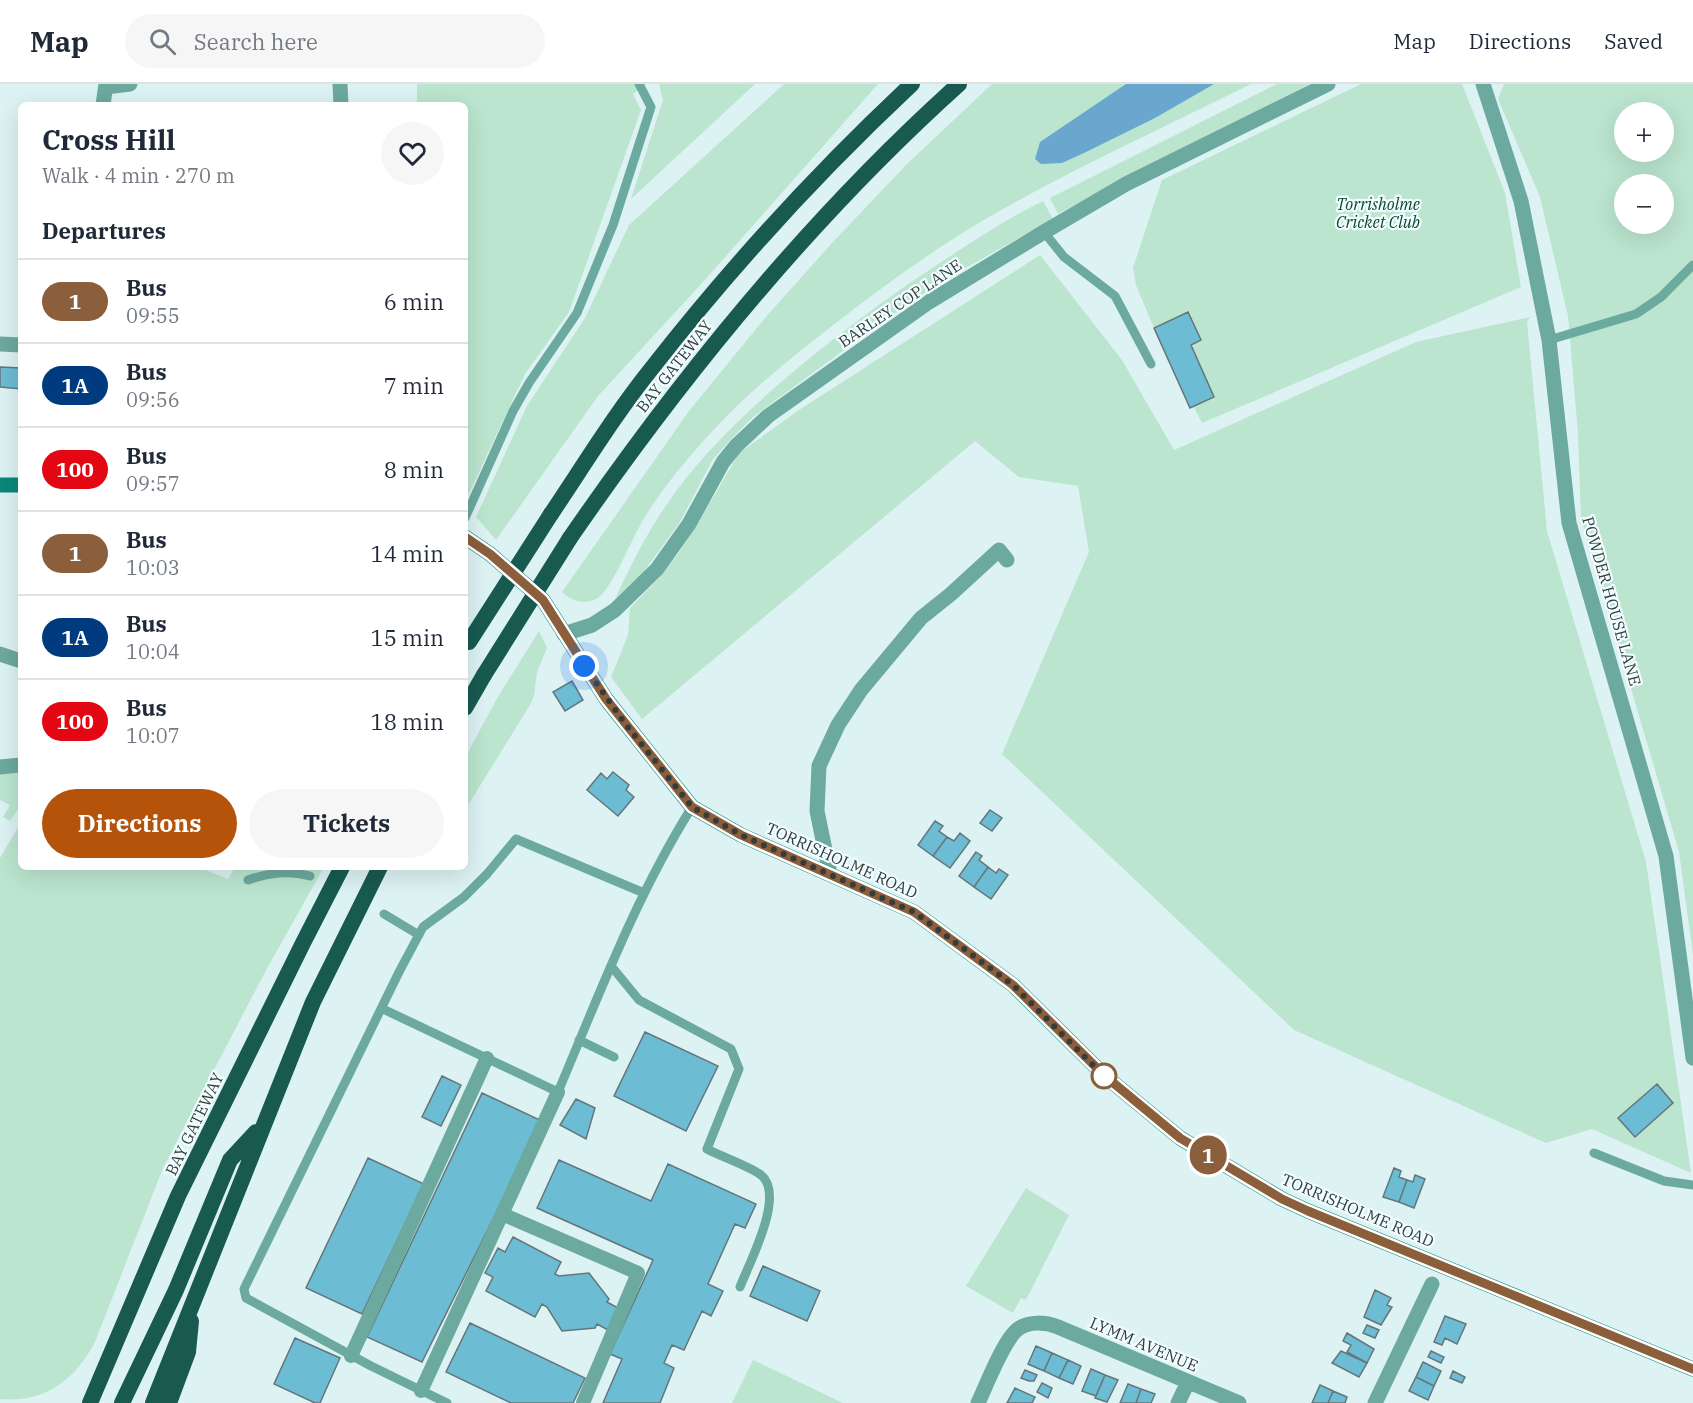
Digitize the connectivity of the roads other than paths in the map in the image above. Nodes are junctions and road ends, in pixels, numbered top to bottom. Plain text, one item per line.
1 (130, 84) edge
2 (340, 84) edge
3 (639, 84) edge
4 (906, 84) edge
5 (912, 84) edge
6 (959, 84) edge
7 (1328, 84) edge
8 (1483, 84) edge
9 (106, 86) edge
10 (104, 102) edge
11 (341, 102) edge
12 (873, 120) junction
13 (1044, 232) junction
14 (1693, 265) edge
15 (1549, 340) junction
16 (0, 344) edge
17 (18, 345) edge
18 (1151, 364) dead end
19 (0, 484) edge
20 (18, 485) edge
21 (468, 511) edge
22 (468, 539) edge
23 (999, 550) dead end
24 (561, 628) junction
25 (468, 644) edge
26 (0, 654) edge
27 (18, 660) edge
28 (468, 703) edge
29 (18, 765) edge
30 (0, 767) edge
31 (692, 807) junction
32 (341, 870) edge
33 (379, 870) edge
34 (830, 874) junction
35 (310, 876) dead end
36 (248, 880) dead end
37 (644, 893) junction
38 (384, 914) dead end
39 (418, 935) junction
40 (612, 967) junction
41 (383, 1009) junction
42 (579, 1040) junction
43 (614, 1057) dead end
44 (487, 1058) junction
45 (1693, 1058) edge
46 (558, 1092) junction
47 (262, 1125) junction
48 (1594, 1153) dead end
49 (1693, 1185) edge
50 (502, 1214) junction
51 (1432, 1284) dead end
52 (740, 1287) dead end
53 (193, 1302) junction
54 (351, 1356) junction
55 (1693, 1369) edge
56 (1188, 1382) junction
57 (421, 1391) junction
58 (90, 1403) edge
59 (122, 1403) edge
60 (153, 1403) edge
61 (169, 1403) edge
62 (447, 1403) edge
63 (584, 1403) edge
64 (978, 1403) edge
65 (1178, 1403) edge
66 (1239, 1403) edge
67 (1375, 1403) edge

1 - 9 street
2 - 11 street
3 - 21 lane
4 - 12 lane
5 - 12 highway, BAY GATEWAY
6 - 28 highway, BAY GATEWAY, bridge
7 - 13 street, BARLEY COP LANE
8 - 15 street, POWDER HOUSE LANE
9 - 10 street
12 - 25 highway, BAY GATEWAY, bridge
13 - 18 lane
13 - 24 street, BARLEY COP LANE
14 - 15 lane
15 - 45 street, POWDER HOUSE LANE
16 - 17 street
19 - 20 main road
22 - 24 main road, TORRISHOLME ROAD
23 - 34 street
24 - 31 main road, TORRISHOLME ROAD
26 - 27 street
29 - 30 street
31 - 34 main road, TORRISHOLME ROAD
31 - 37 lane
32 - 58 highway, BAY GATEWAY
33 - 47 highway
34 - 55 main road, TORRISHOLME ROAD
35 - 36 lane
37 - 39 lane
37 - 40 lane
38 - 39 lane
39 - 41 lane
40 - 42 lane
40 - 52 lane
41 - 44 lane
41 - 54 lane
42 - 43 lane
42 - 46 lane
44 - 46 lane
44 - 54 street
46 - 50 street
47 - 53 highway
47 - 59 highway
48 - 49 lane
50 - 57 street
50 - 63 street
51 - 67 street
53 - 60 highway
53 - 61 highway
54 - 57 lane
56 - 64 street, LYMM AVENUE
56 - 65 street
56 - 66 street, LYMM AVENUE
57 - 62 lane

